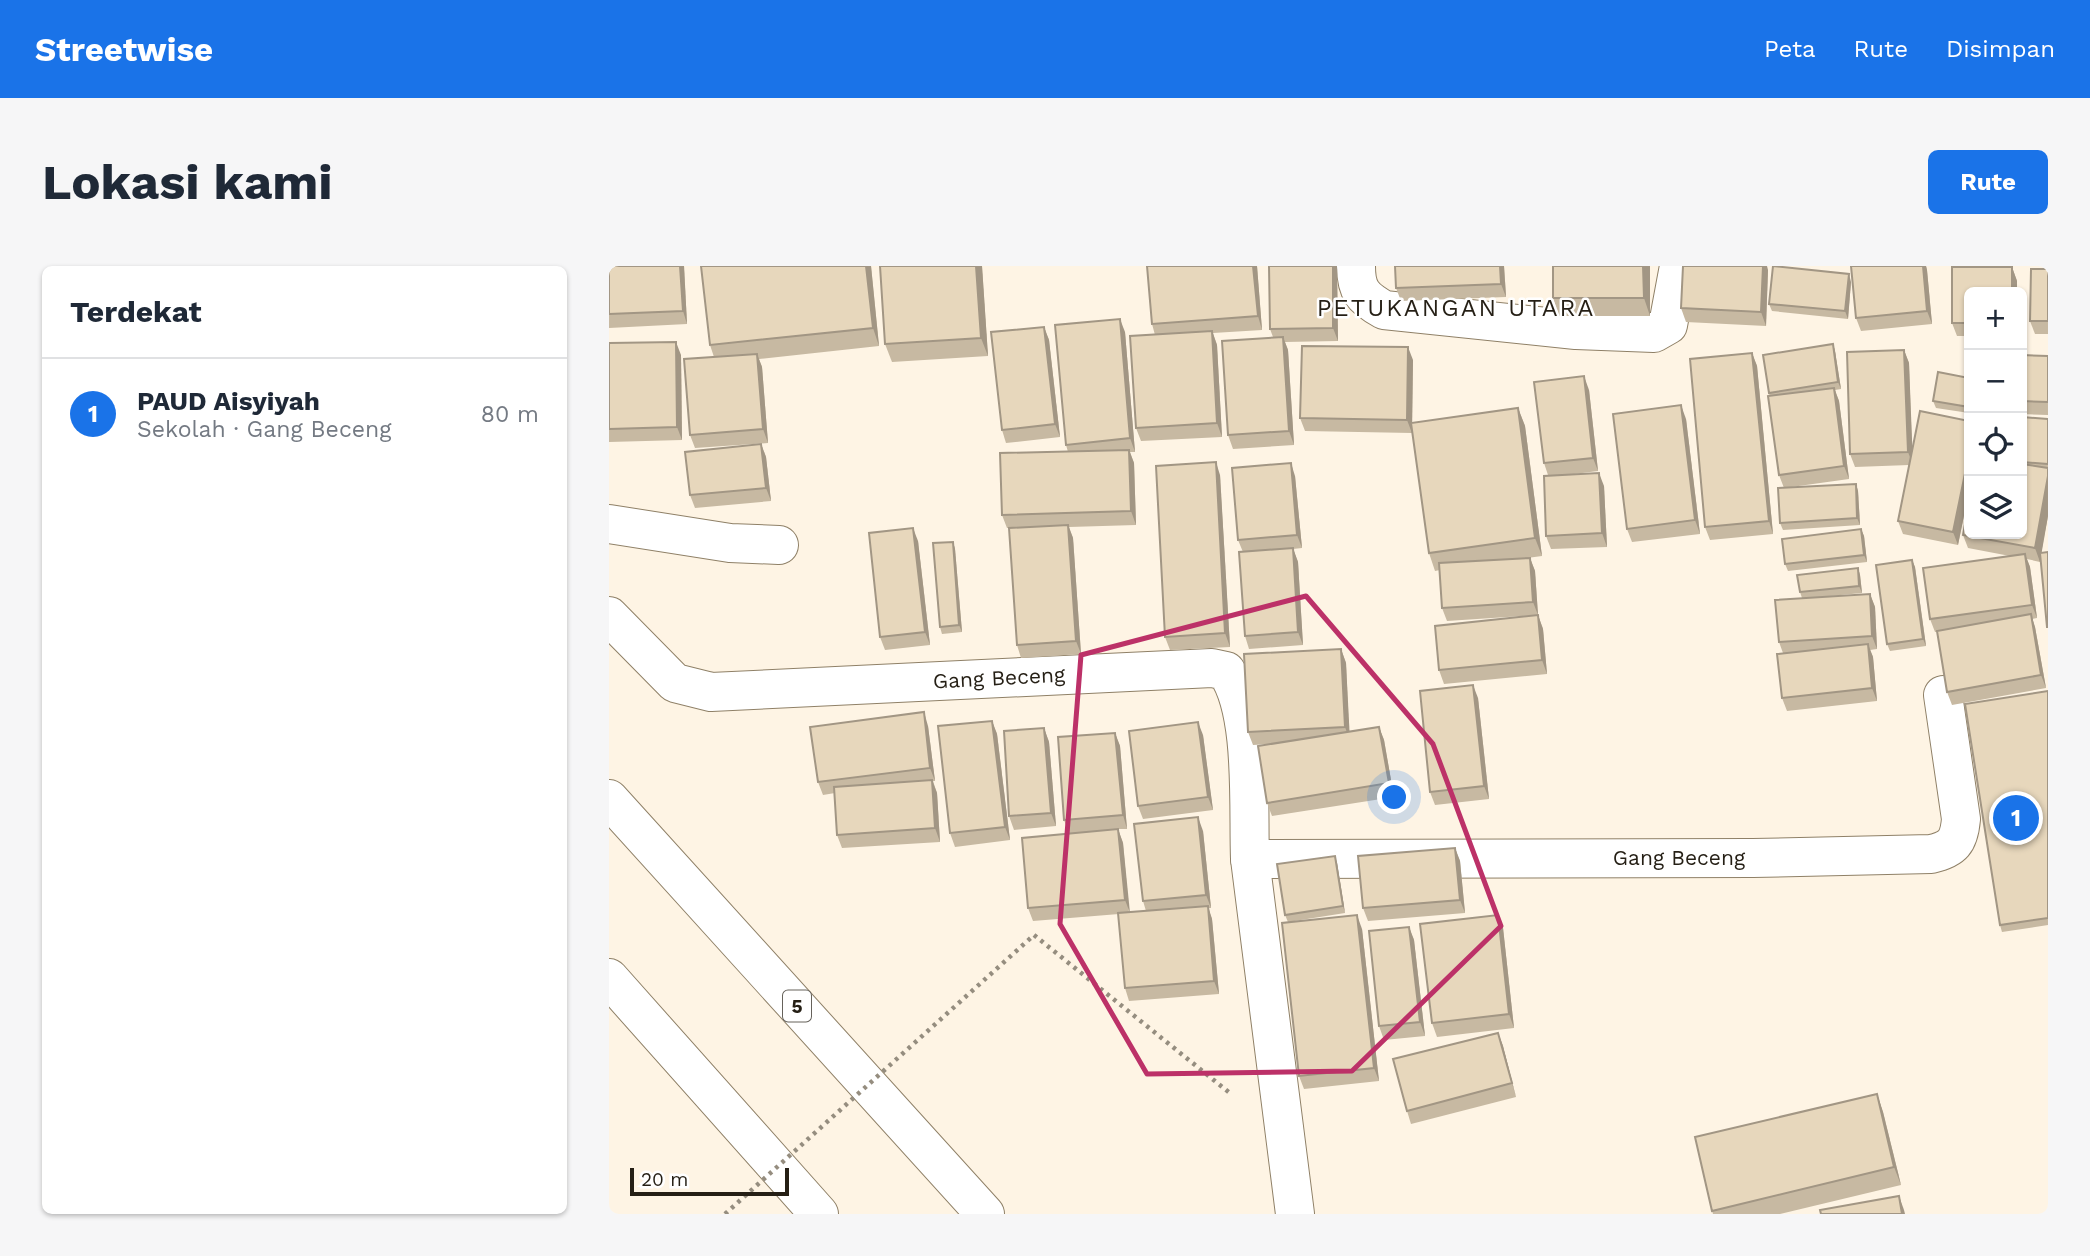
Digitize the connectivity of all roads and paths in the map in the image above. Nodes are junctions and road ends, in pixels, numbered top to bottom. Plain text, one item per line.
1 (1356, 266) edge
2 (1679, 266) edge
3 (609, 524) edge
4 (779, 545) dead end
5 (609, 616) edge
6 (1943, 695) edge
7 (609, 799) edge
8 (1250, 859) junction
9 (609, 978) edge
10 (1214, 1082) dead end
11 (725, 1214) edge
12 (819, 1214) edge
13 (985, 1214) edge
14 (1294, 1214) edge

1 - 2 main road
3 - 4 main road
5 - 8 main road, Gang Beceng
6 - 8 main road, Gang Beceng
7 - 13 main road, 5
8 - 14 main road, Gang Beceng
9 - 12 main road
10 - 11 path, bridge

